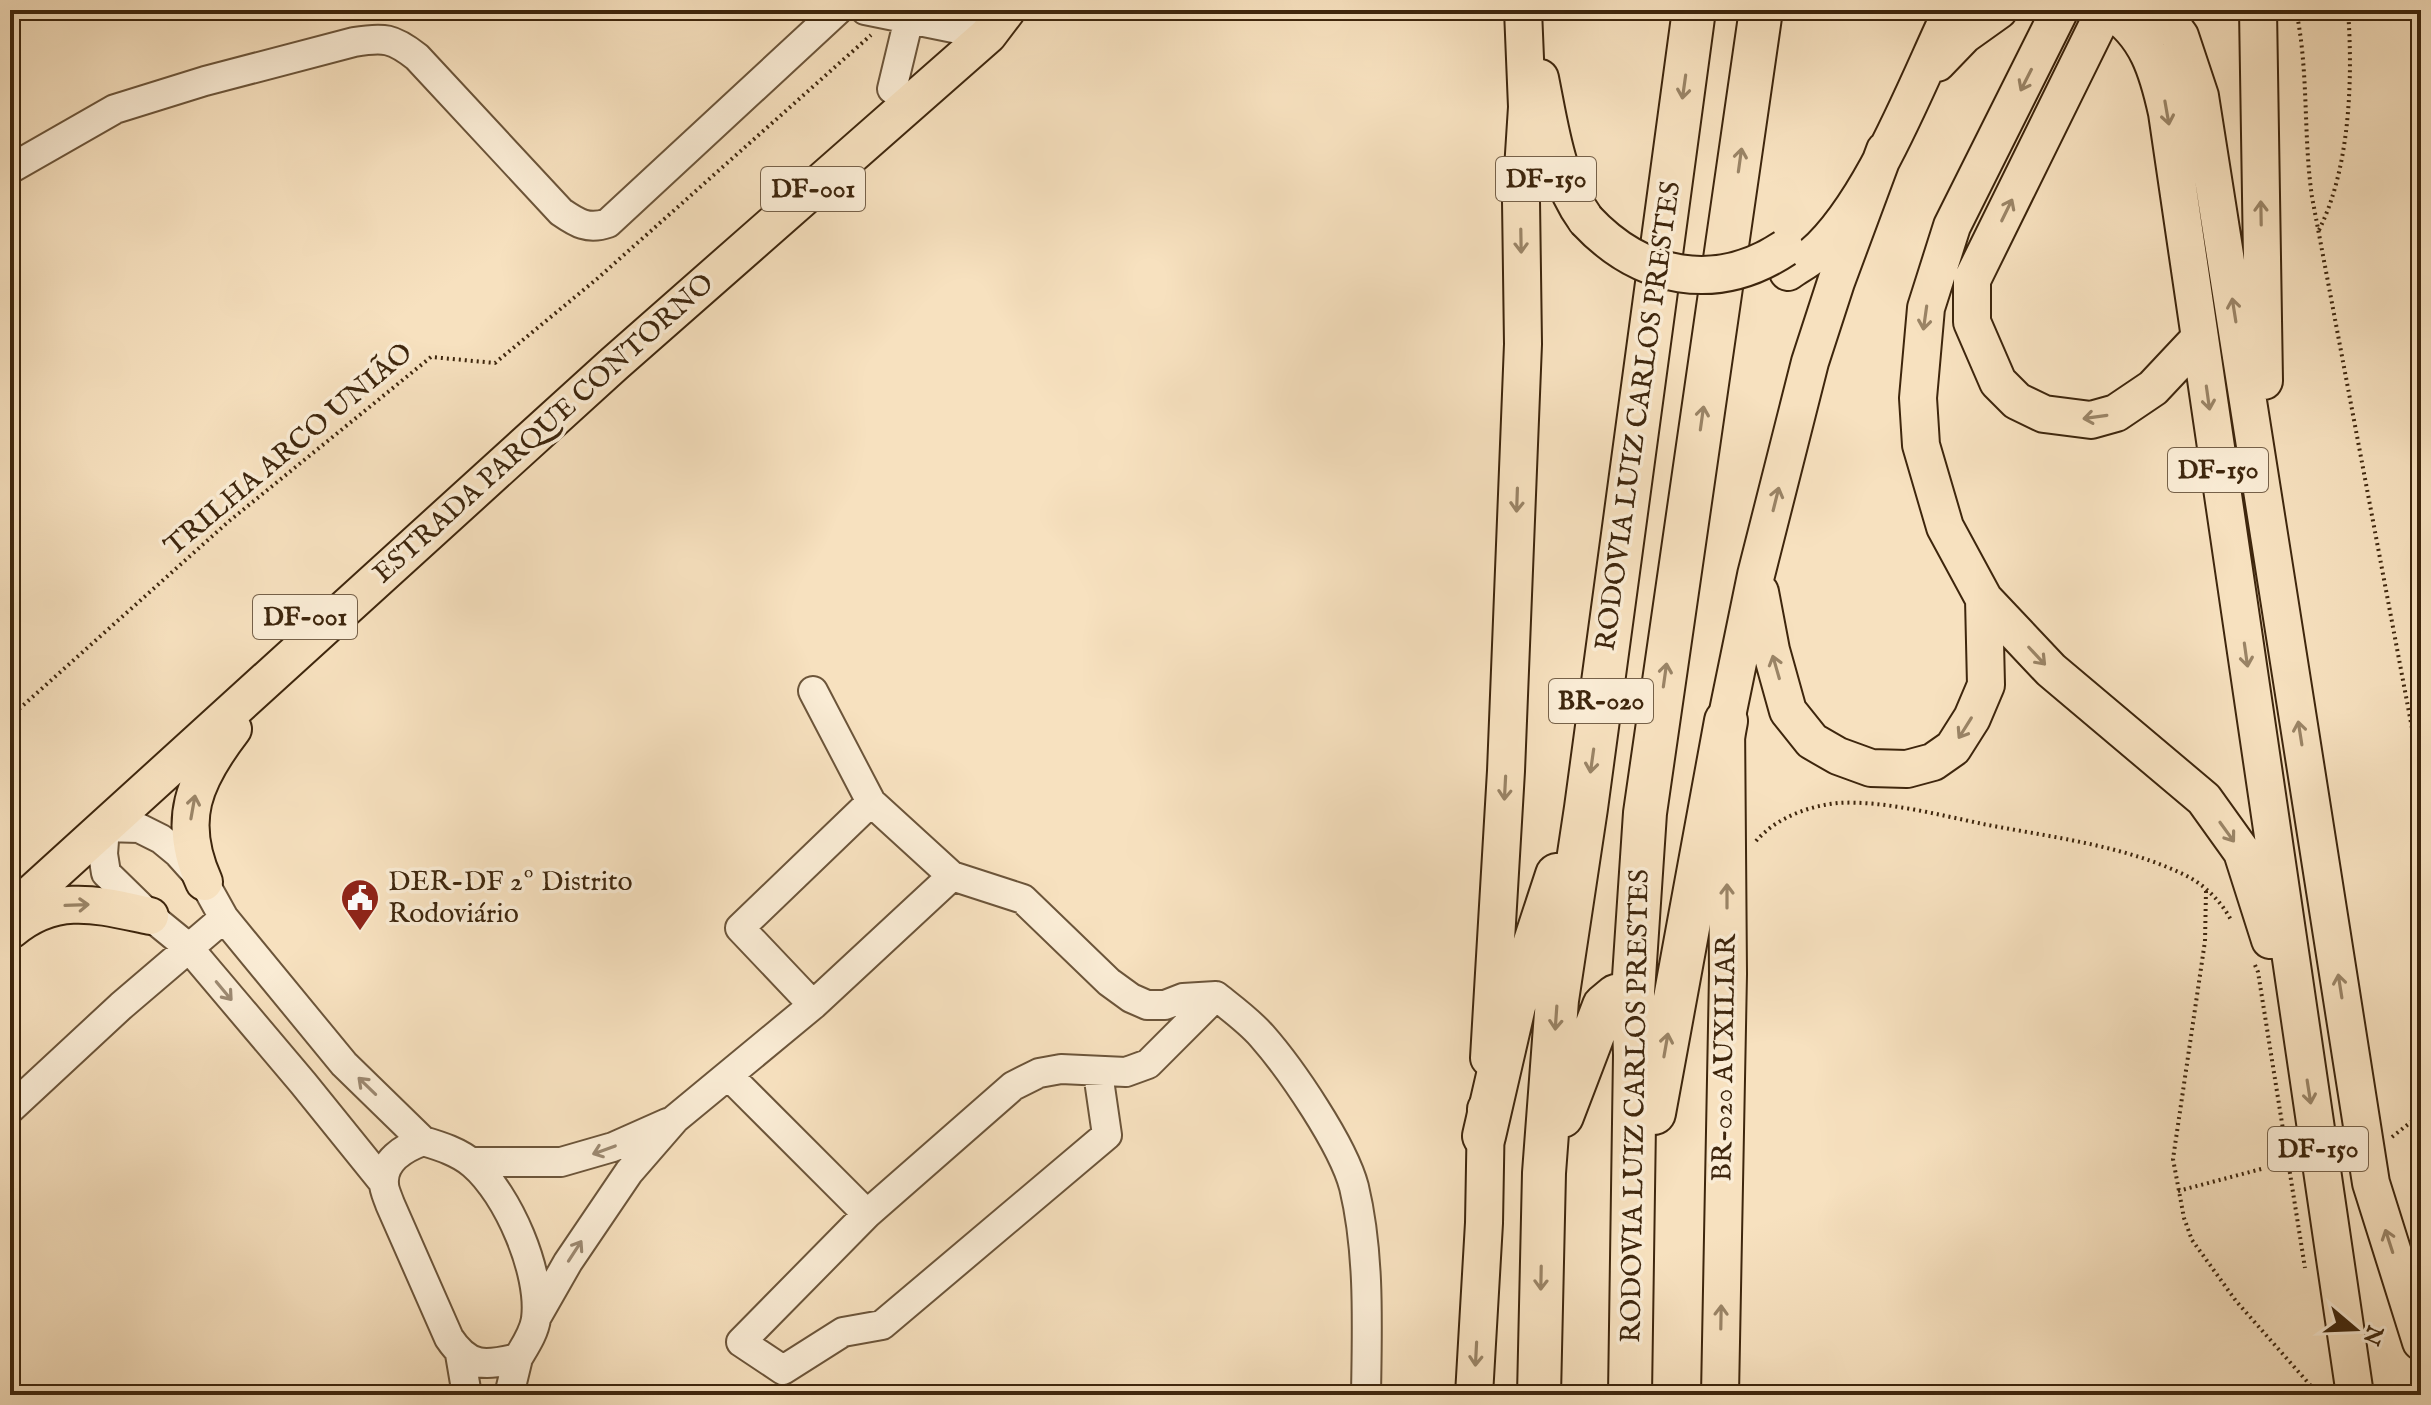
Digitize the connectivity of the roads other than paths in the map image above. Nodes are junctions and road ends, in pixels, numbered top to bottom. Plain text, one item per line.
1 (838, 10) edge
2 (1525, 10) edge
3 (1694, 10) edge
4 (1761, 10) edge
5 (1939, 10) edge
6 (1952, 10) edge
7 (1998, 10) edge
8 (2060, 10) edge
9 (2107, 10) edge
10 (2161, 10) edge
11 (2258, 10) edge
12 (911, 14) edge
13 (871, 20) edge
14 (989, 21) edge
15 (892, 89) junction
16 (1913, 90) junction
17 (1527, 107) junction
18 (1885, 150) junction
19 (10, 169) edge
20 (1585, 231) junction
21 (1786, 260) junction
22 (2199, 339) junction
23 (2267, 515) junction
24 (1756, 575) junction
25 (1984, 599) junction
26 (277, 670) junction
27 (813, 691) dead end
28 (1726, 721) junction
29 (133, 780) junction
30 (871, 802) junction
31 (1586, 808) junction
32 (105, 827) junction
33 (54, 849) junction
34 (952, 876) junction
35 (204, 882) junction
36 (10, 888) edge
37 (10, 913) edge
38 (150, 916) junction
39 (224, 918) junction
40 (10, 931) edge
41 (188, 947) junction
42 (1633, 992) junction
43 (287, 994) junction
44 (1216, 996) junction
45 (813, 1005) junction
46 (251, 1022) junction
47 (2301, 1033) junction
48 (1098, 1073) junction
49 (729, 1076) junction
50 (10, 1109) edge
51 (675, 1119) junction
52 (1484, 1136) junction
53 (423, 1141) junction
54 (471, 1162) junction
55 (1544, 1173) junction
56 (383, 1182) junction
57 (867, 1214) junction
58 (1632, 1232) junction
59 (536, 1318) junction
60 (2421, 1342) edge
61 (460, 1354) junction
62 (518, 1358) junction
63 (467, 1395) edge
64 (509, 1395) edge
65 (1366, 1395) edge
66 (1474, 1395) edge
67 (1539, 1395) edge
68 (1630, 1395) edge
69 (1720, 1395) edge
70 (2355, 1395) edge

1 - 19 street
2 - 17 main road, DF-150
2 - 20 main road
3 -> 31 highway, RODOVIA LUIZ CARLOS PRESTES / BR-020
42 -> 4 highway, RODOVIA LUIZ CARLOS PRESTES / BR-020
5 - 21 main road
6 - 16 main road, DF-150
7 - 16 main road, DF-150
8 -> 25 main road
9 -> 22 main road, DF-150
22 -> 9 main road
23 -> 10 main road, DF-150
23 -> 11 main road
12 - 13 street
12 - 14 street
12 - 15 street
14 - 15 main road, ESTRADA PARQUE CONTORNO / DF-001
14 - 26 main road, ESTRADA PARQUE CONTORNO / DF-001
15 - 29 main road, ESTRADA PARQUE CONTORNO / DF-001
16 - 18 main road, DF-150
17 - 20 main road, DF-150
17 -> 52 main road
18 - 21 main road, DF-150
24 -> 18 main road, BR-020 AUXILIAR
20 - 21 main road, DF-150
22 -> 47 main road, DF-150
60 -> 23 main road, DF-150
25 -> 24 main road
24 - 28 main road, BR-020 AUXILIAR
25 -> 47 main road
26 - 32 main road, ESTRADA PARQUE CONTORNO / DF-001
35 -> 26 main road
27 - 30 street
58 -> 28 highway
69 -> 28 main road, BR-020 AUXILIAR
29 - 32 main road
29 - 33 main road, ESTRADA PARQUE CONTORNO / DF-001
30 - 34 street
30 - 45 street
31 - 52 highway
31 -> 55 highway, RODOVIA LUIZ CARLOS PRESTES / BR-020
32 - 33 main road
32 - 35 street
32 - 37 main road, ESTRADA PARQUE CONTORNO / DF-001
32 - 38 street
33 - 36 main road, ESTRADA PARQUE CONTORNO / DF-001
34 - 44 street
34 - 45 street
35 - 39 street
40 -> 38 main road
38 - 41 street
39 - 41 street
39 - 43 street
41 -> 46 street
41 - 50 street
42 - 55 highway
42 - 58 highway, RODOVIA LUIZ CARLOS PRESTES / BR-020
43 - 46 street
53 -> 43 street
44 - 48 street
44 - 65 street
45 - 49 street
46 - 56 street
47 -> 70 main road, DF-150
48 - 57 street
48 - 57 street
49 - 51 street
49 - 57 street
51 -> 54 street
59 -> 51 street
52 -> 66 main road
53 - 54 street
53 - 56 street
54 - 59 street
55 -> 67 highway, RODOVIA LUIZ CARLOS PRESTES / BR-020
56 - 61 street
58 - 68 highway, RODOVIA LUIZ CARLOS PRESTES / BR-020
59 - 62 street
61 - 62 street
61 - 63 street
62 - 64 street

